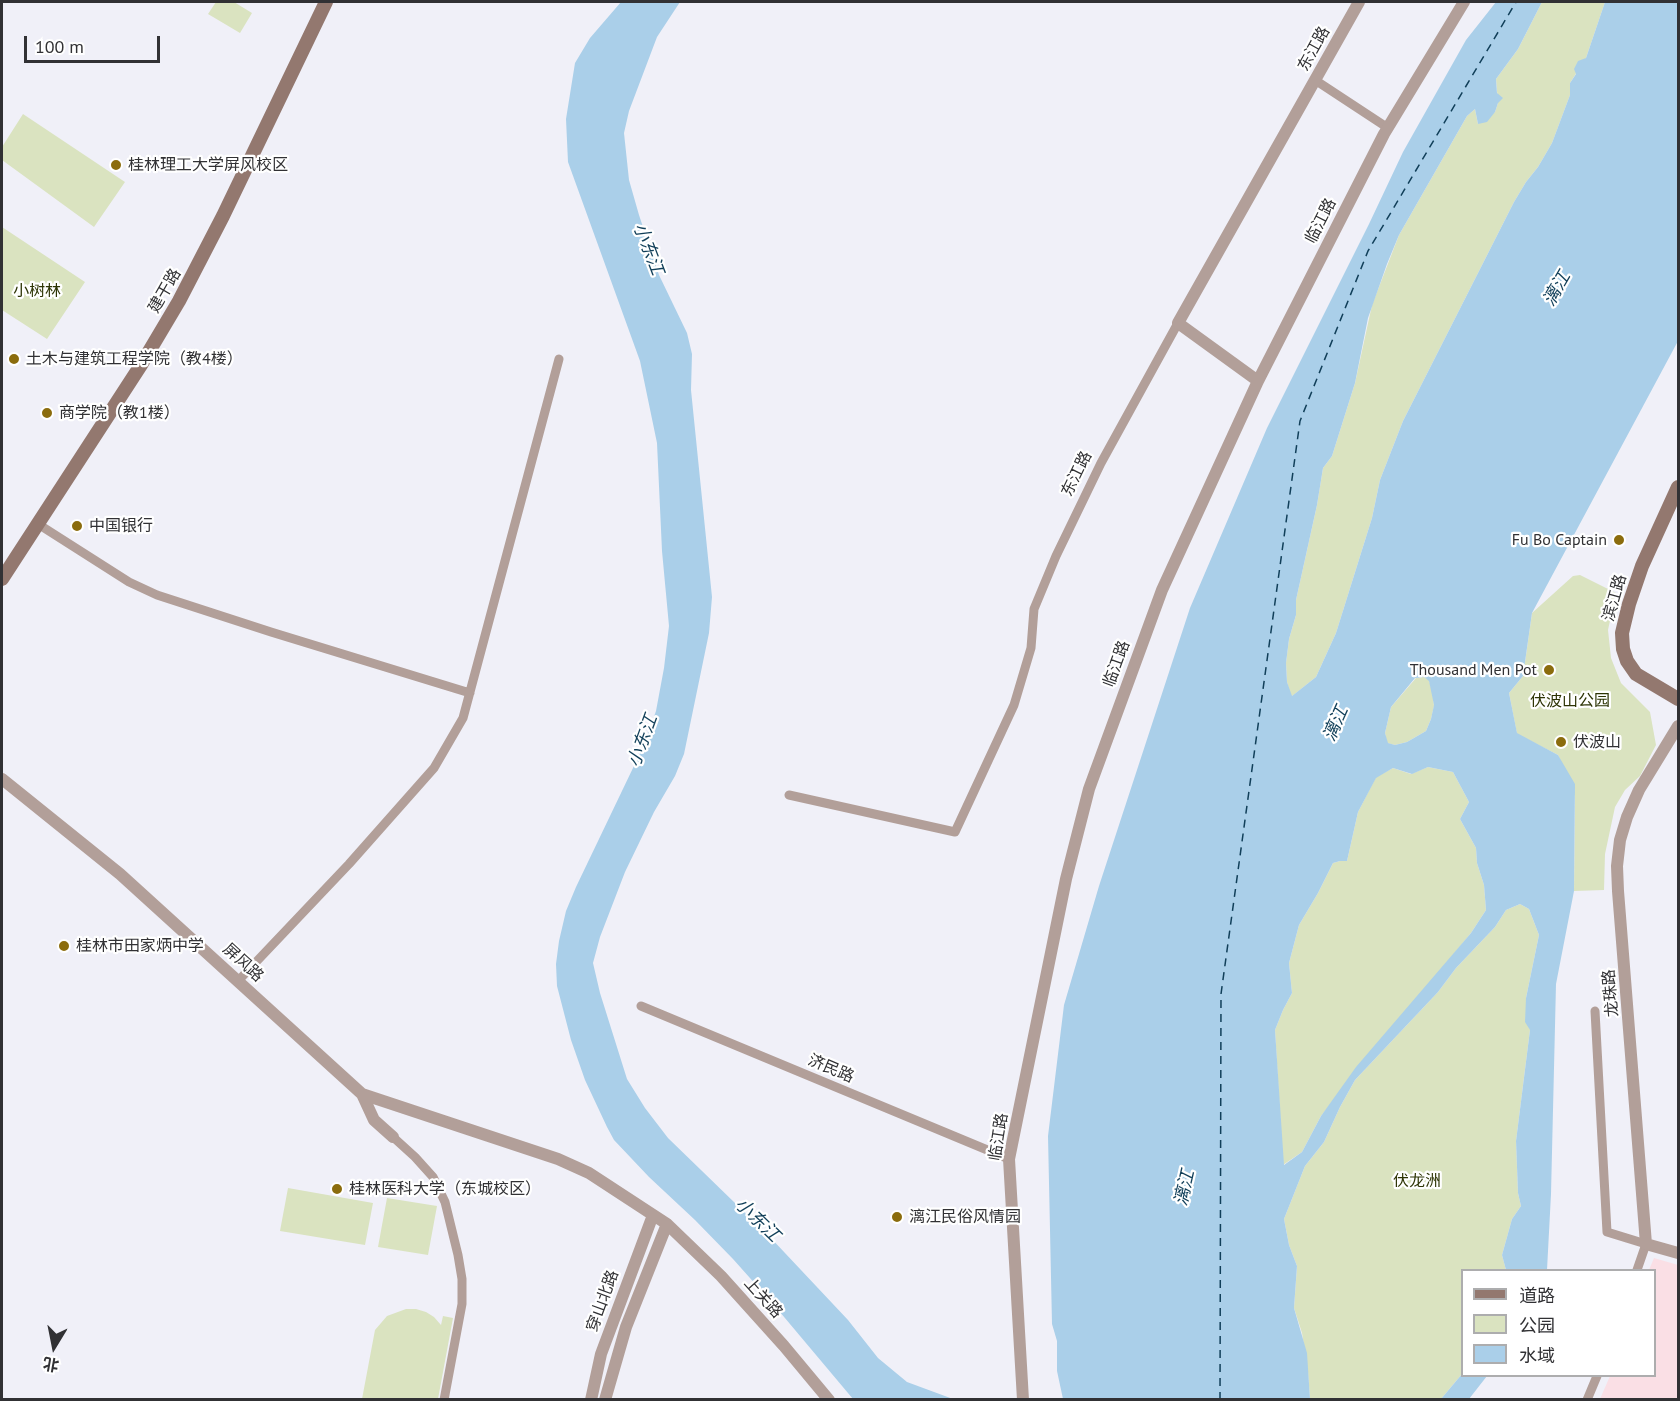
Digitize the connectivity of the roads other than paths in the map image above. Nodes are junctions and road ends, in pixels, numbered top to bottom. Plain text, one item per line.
1 (326, 2) edge
2 (1359, 2) edge
3 (1464, 2) edge
4 (1315, 80) junction
5 (1388, 128) junction
6 (1178, 323) junction
7 (559, 359) dead end
8 (1258, 381) junction
9 (1678, 487) edge
10 (38, 524) junction
11 (2, 579) edge
12 (470, 693) junction
13 (1678, 699) edge
14 (1678, 726) edge
15 (2, 779) edge
16 (789, 795) dead end
17 (238, 981) junction
18 (641, 1006) dead end
19 (1594, 1011) dead end
20 (362, 1094) junction
21 (393, 1137) joint
22 (1010, 1159) junction
23 (653, 1215) junction
24 (667, 1224) junction
25 (1646, 1244) junction
26 (1678, 1253) edge
27 (1637, 1269) edge
28 (1597, 1377) edge
29 (444, 1400) edge
30 (591, 1400) edge
31 (605, 1400) edge
32 (829, 1400) edge
33 (1023, 1400) edge
34 (1587, 1400) edge

1 - 10 main road, 建干路
2 - 4 street, 东江路
3 - 5 street, 临江路
4 - 5 street
4 - 6 street, 东江路
5 - 8 street, 临江路
6 - 8 street
6 - 16 street, 东江路
7 - 12 street
8 - 22 street, 临江路
9 - 13 main road, 滨江路
10 - 11 main road, 建干路
10 - 12 street
12 - 17 street
14 - 25 street, 龙珠路
15 - 17 street, 屏风路
17 - 20 street, 屏风路
18 - 22 street, 济民路
19 - 25 street
20 - 21 street, 屏风路
20 - 23 street, 上关路
21 - 29 street
22 - 33 street, 临江路
23 - 24 street, 上关路
23 - 30 street, 穿山北路
24 - 31 street, 穿山北路
24 - 32 street, 上关路
25 - 26 street
25 - 27 street, 龙珠路
28 - 34 street

